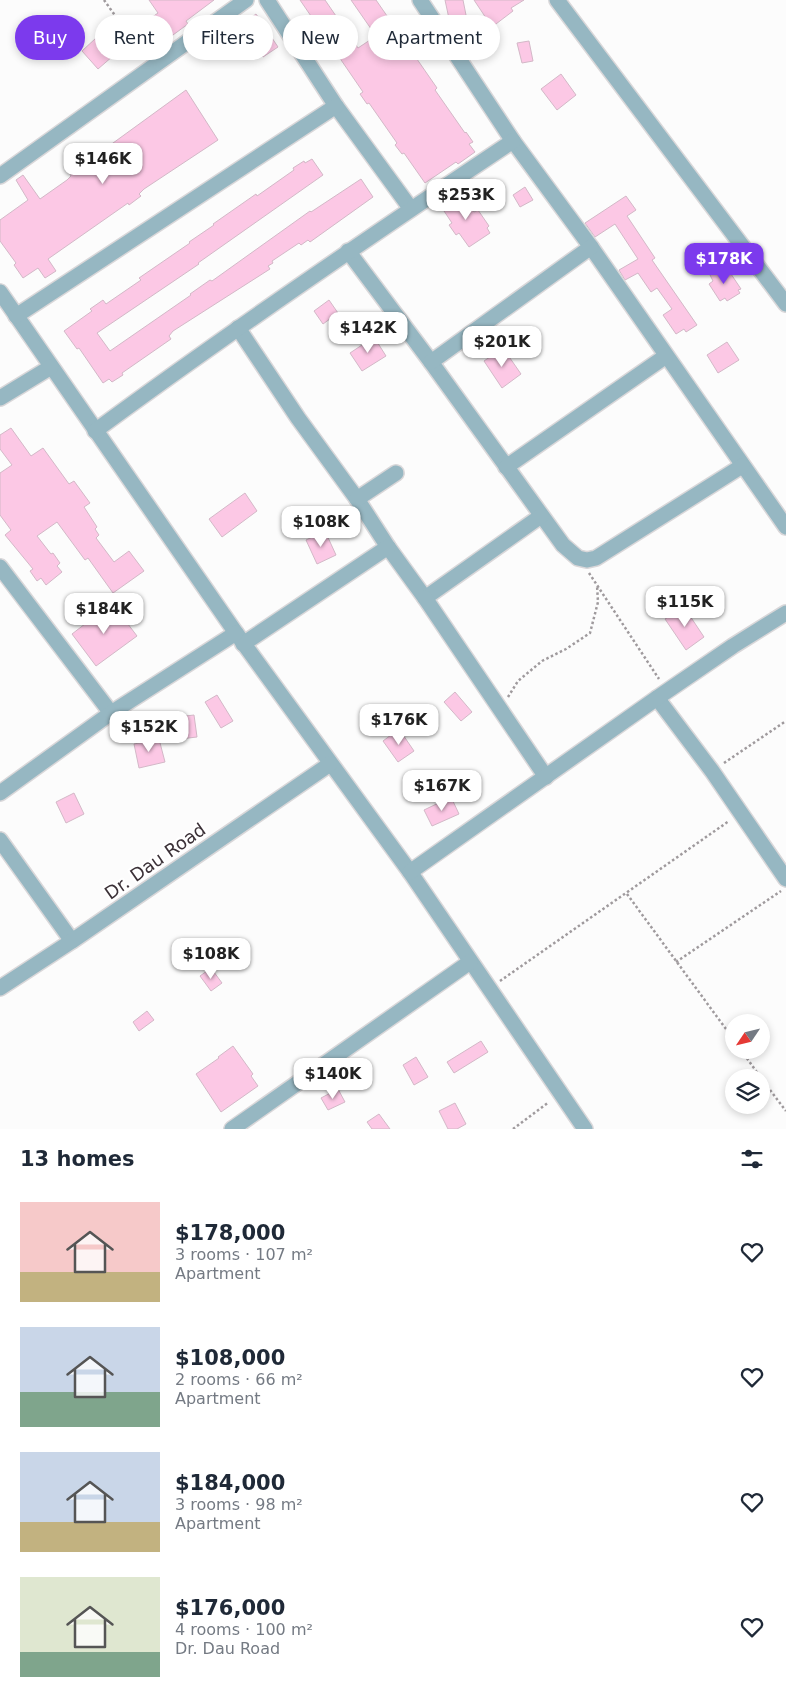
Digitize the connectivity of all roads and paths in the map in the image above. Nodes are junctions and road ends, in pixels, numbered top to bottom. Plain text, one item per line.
1 (104, 0) edge
2 (246, 0) edge
3 (267, 0) edge
4 (420, 0) edge
5 (557, 0) edge
6 (152, 67) junction
7 (336, 106) junction
8 (513, 141) junction
9 (0, 176) edge
10 (411, 209) junction
11 (591, 248) junction
12 (348, 251) junction
13 (0, 292) edge
14 (786, 304) edge
15 (16, 316) junction
16 (238, 328) junction
17 (666, 356) junction
18 (431, 362) junction
19 (50, 367) junction
20 (0, 398) edge
21 (95, 430) junction
22 (742, 466) junction
23 (506, 467) junction
24 (396, 473) dead end
25 (357, 499) junction
26 (541, 516) junction
27 (786, 527) edge
28 (388, 547) junction
29 (578, 558) junction
30 (0, 567) edge
31 (597, 585) junction
32 (424, 598) junction
33 (786, 613) edge
34 (240, 638) junction
35 (662, 695) junction
36 (500, 709) junction
37 (111, 712) junction
38 (786, 721) edge
39 (330, 764) junction
40 (712, 771) junction
41 (546, 777) junction
42 (0, 793) edge
43 (741, 812) junction
44 (0, 840) edge
45 (410, 872) junction
46 (786, 878) edge
47 (786, 888) edge
48 (627, 894) junction
49 (72, 941) junction
50 (470, 962) junction
51 (676, 962) junction
52 (0, 988) edge
53 (488, 989) junction
54 (725, 1028) edge
55 (770, 1090) edge
56 (560, 1093) junction
57 (786, 1111) edge
58 (232, 1129) edge
59 (514, 1129) edge
60 (585, 1129) edge

1 - 6 path
2 - 6 street
3 - 7 street
4 - 8 street
5 - 14 street
6 - 9 street
7 - 10 street
7 - 15 street
8 - 10 street
8 - 11 street
10 - 12 street
11 - 17 street
11 - 18 street
12 - 16 street
12 - 18 street
13 - 15 street
15 - 19 street
16 - 21 street
16 - 25 street
17 - 22 street
17 - 23 street
18 - 23 street
19 - 20 street
19 - 21 street
21 - 34 street
22 - 27 street
22 - 29 street
23 - 26 street
24 - 25 street
25 - 28 street
26 - 29 street
26 - 32 street
28 - 32 street
28 - 34 street
29 - 31 path
30 - 37 street
31 - 35 path
31 - 36 path
32 - 36 street
33 - 35 street
34 - 37 street
34 - 39 street
35 - 40 street
35 - 41 street
36 - 41 street
37 - 42 street
38 - 40 path
39 - 45 street
39 - 49 street, Dr. Dau Road
40 - 43 street
41 - 45 street
43 - 46 street
43 - 48 path
44 - 49 street
45 - 50 street
47 - 51 path
48 - 51 path
48 - 53 path
49 - 52 street, Dr. Dau Road
50 - 53 street
50 - 58 street
51 - 54 path
53 - 56 street
55 - 57 path
56 - 59 path
56 - 60 street

